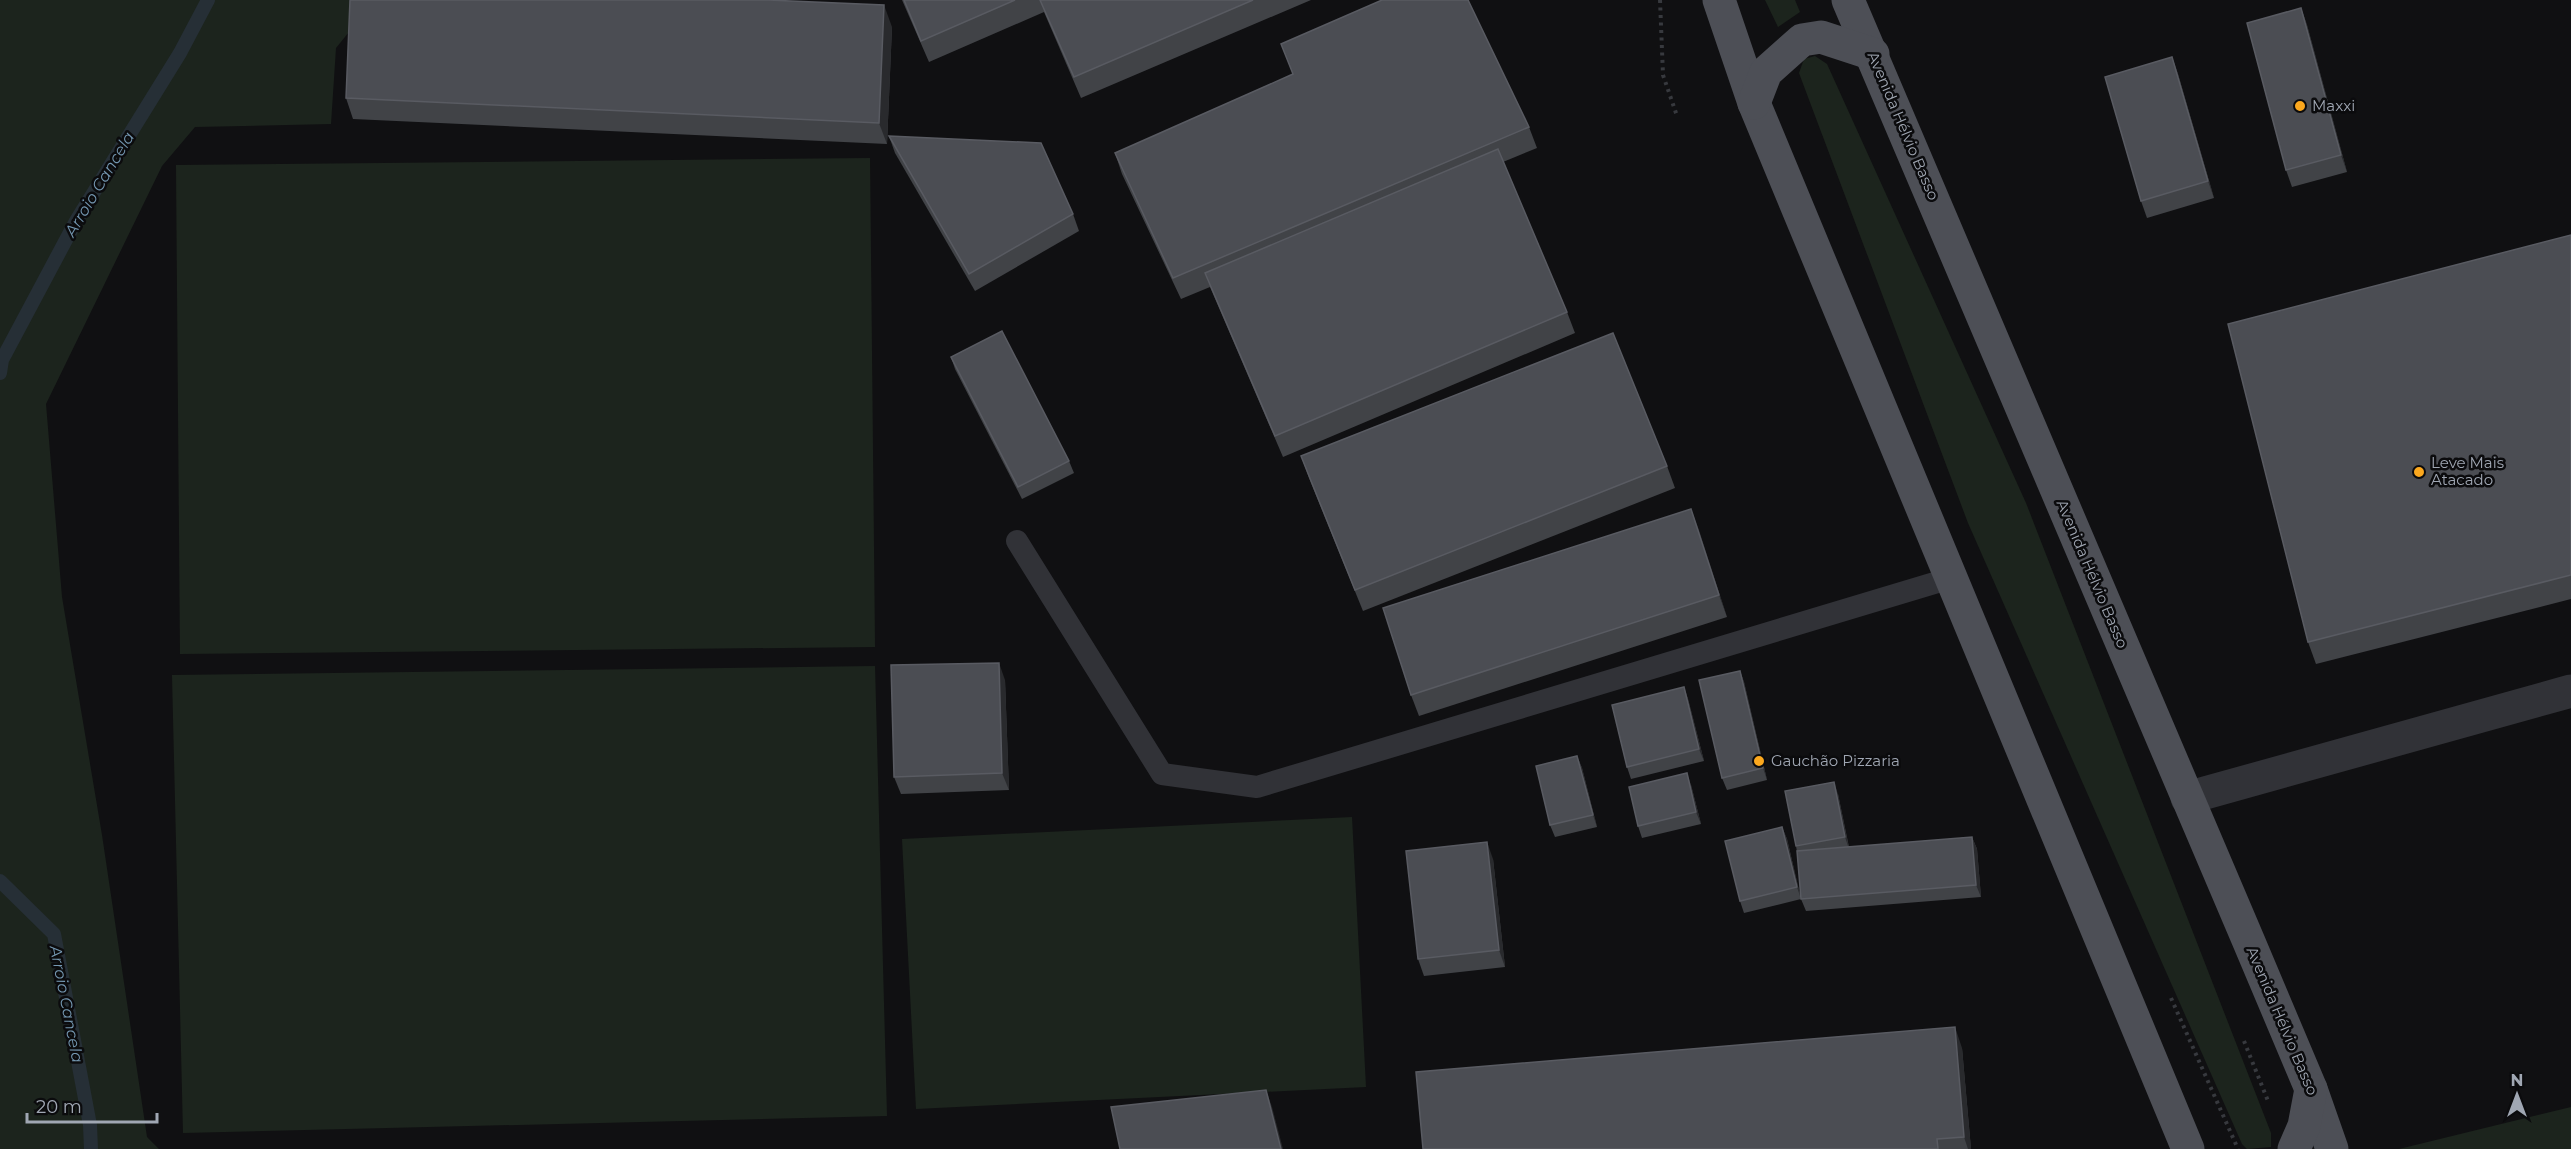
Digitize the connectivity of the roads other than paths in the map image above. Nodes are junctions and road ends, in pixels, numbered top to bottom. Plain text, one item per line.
1 (1719, 0) edge
2 (1848, 0) edge
3 (1872, 54) junction
4 (1754, 103) junction
5 (1017, 541) dead end
6 (1951, 578) junction
7 (2571, 691) edge
8 (2187, 798) junction
9 (2311, 1089) junction
10 (2188, 1149) edge
11 (2294, 1149) edge
12 (2332, 1149) edge

1 - 4 main road
2 - 3 main road, Avenida Hélvio Basso
3 - 4 main road
3 - 8 main road, Avenida Hélvio Basso
4 - 6 main road
5 - 6 lane
6 - 10 main road
7 - 8 street
8 - 9 main road, Avenida Hélvio Basso
9 - 11 main road
9 - 12 main road, Avenida Hélvio Basso

